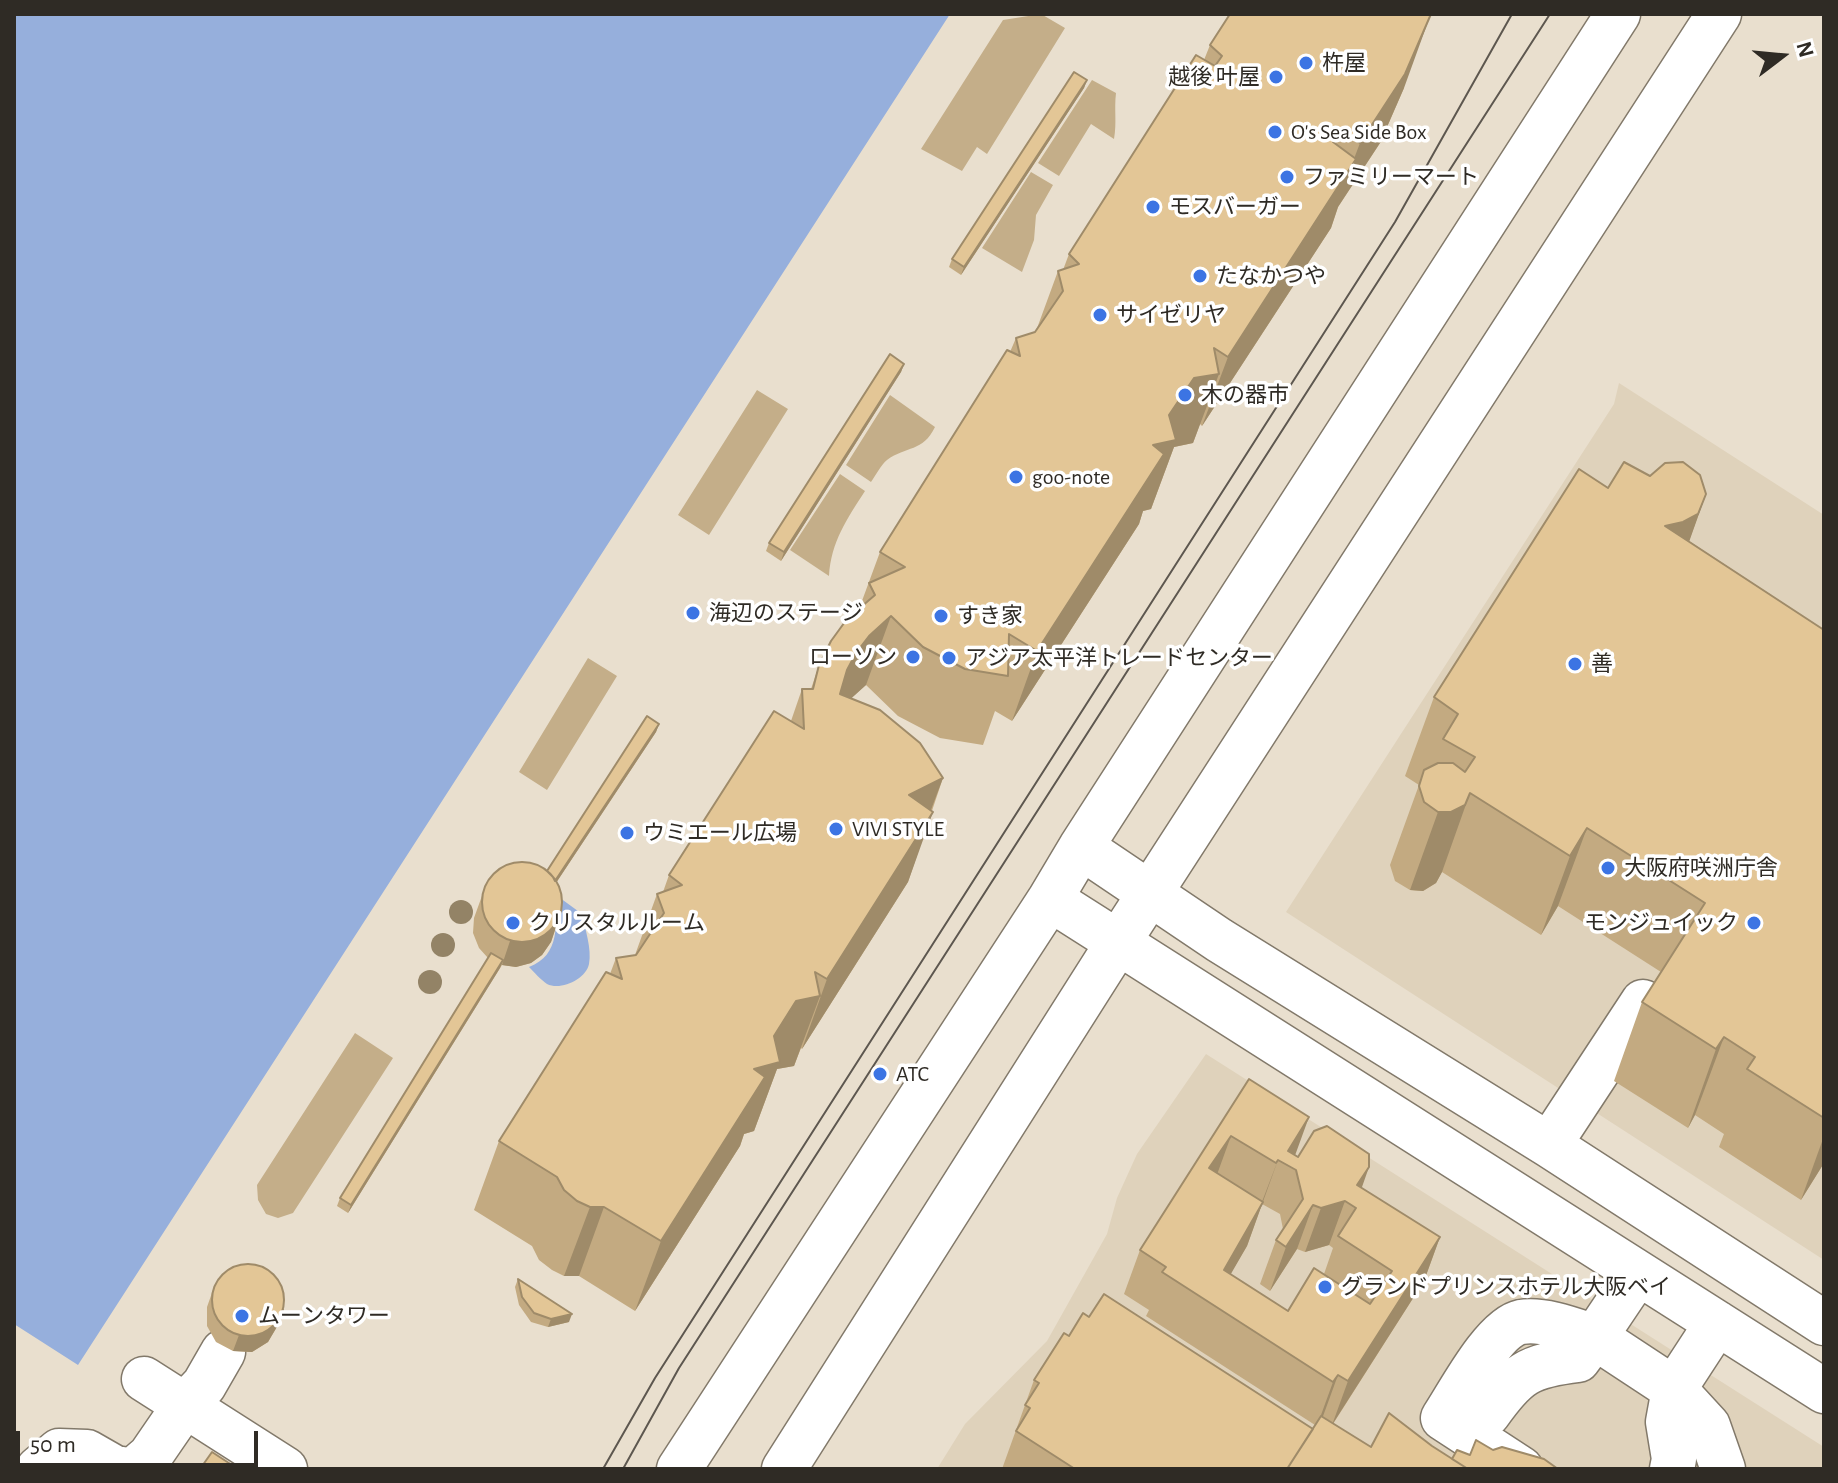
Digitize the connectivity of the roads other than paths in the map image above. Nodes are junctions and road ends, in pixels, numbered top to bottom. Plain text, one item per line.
1 (1618, 14) edge
2 (1719, 14) edge
3 (1081, 847) junction
4 (1151, 894) junction
5 (1050, 899) junction
6 (1119, 941) junction
7 (1643, 1002) edge
8 (1549, 1145) junction
9 (1638, 1273) junction
10 (1717, 1323) junction
11 (1824, 1323) edge
12 (1595, 1337) junction
13 (223, 1352) dead end
14 (144, 1379) dead end
15 (1674, 1389) junction
16 (1824, 1391) edge
17 (185, 1405) junction
18 (1488, 1414) dead end
19 (1443, 1418) junction
20 (1418, 1456) edge
21 (38, 1469) edge
22 (122, 1469) edge
23 (135, 1469) edge
24 (285, 1469) edge
25 (679, 1469) edge
26 (784, 1469) edge
27 (1521, 1469) edge
28 (1672, 1469) edge
29 (1723, 1469) edge

1 - 3 street
2 - 4 street
3 - 4 street
3 - 5 street
4 - 6 street
4 - 8 street
5 - 6 street
5 - 25 street
6 - 9 street
6 - 26 street
7 - 8 street
8 - 11 street
9 - 10 street
9 - 12 street
10 - 15 street
10 - 16 street
12 - 15 street
12 - 18 street
12 - 19 street
13 - 17 street
14 - 17 street
15 - 28 street
15 - 29 street
17 - 23 street
17 - 24 street
19 - 20 street
19 - 27 street
21 - 22 street

